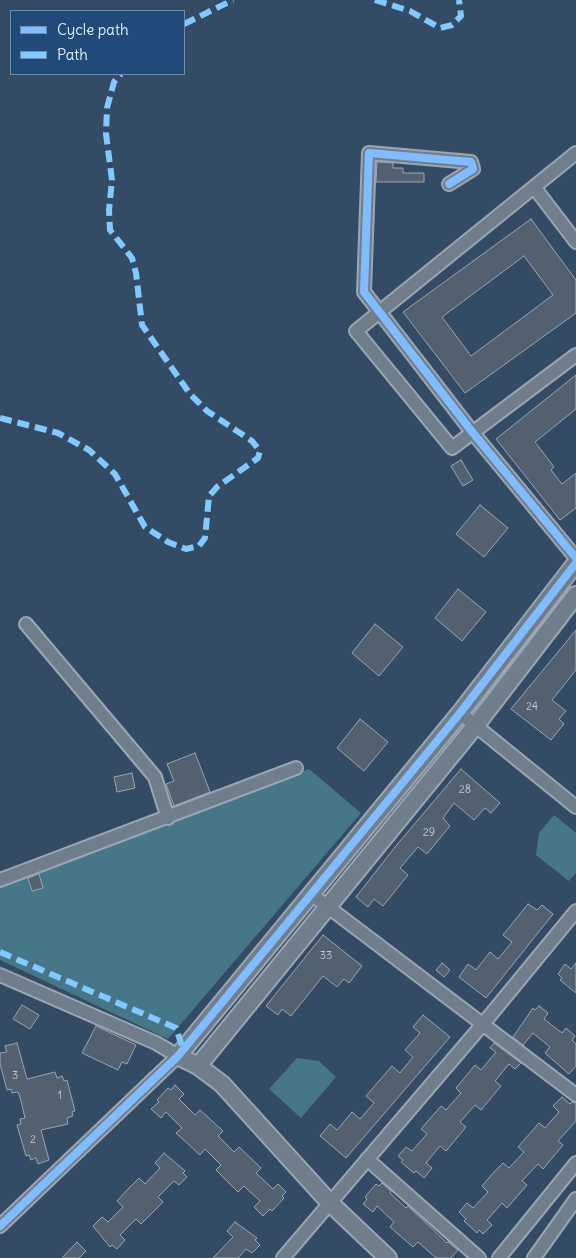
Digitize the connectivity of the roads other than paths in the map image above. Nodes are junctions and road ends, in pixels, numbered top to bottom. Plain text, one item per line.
1 (576, 154) edge
2 (448, 184) dead end
3 (534, 187) junction
4 (576, 242) edge
5 (380, 311) junction
6 (576, 355) edge
7 (473, 433) junction
8 (576, 558) edge
9 (576, 563) edge
10 (576, 595) edge
11 (26, 624) dead end
12 (460, 713) junction
13 (476, 725) junction
14 (296, 768) dead end
15 (576, 807) edge
16 (168, 818) junction
17 (0, 880) edge
18 (311, 894) junction
19 (327, 907) junction
20 (576, 911) edge
21 (0, 975) edge
22 (483, 1024) junction
23 (178, 1056) junction
24 (198, 1066) junction
25 (576, 1095) edge
26 (367, 1159) junction
27 (576, 1163) edge
28 (576, 1199) edge
29 (330, 1203) junction
30 (0, 1226) edge
31 (283, 1258) edge
32 (388, 1258) edge
33 (479, 1258) edge
34 (499, 1258) edge
35 (534, 1258) edge

1 - 3 street
2 - 5 street
3 - 4 street
3 - 5 street
5 - 7 street
5 - 7 street
6 - 7 street
7 - 8 street
9 - 12 street
10 - 13 street
11 - 16 street
12 - 13 street
12 - 18 street
13 - 15 street
13 - 19 street
14 - 16 street
16 - 17 street
18 - 19 street
18 - 23 street
19 - 22 street
19 - 24 street
20 - 22 street
21 - 23 street
22 - 25 street
22 - 26 street
23 - 24 street
23 - 30 street
24 - 29 street
26 - 29 street
26 - 33 street
27 - 34 street
28 - 35 street
29 - 31 street
29 - 32 street

